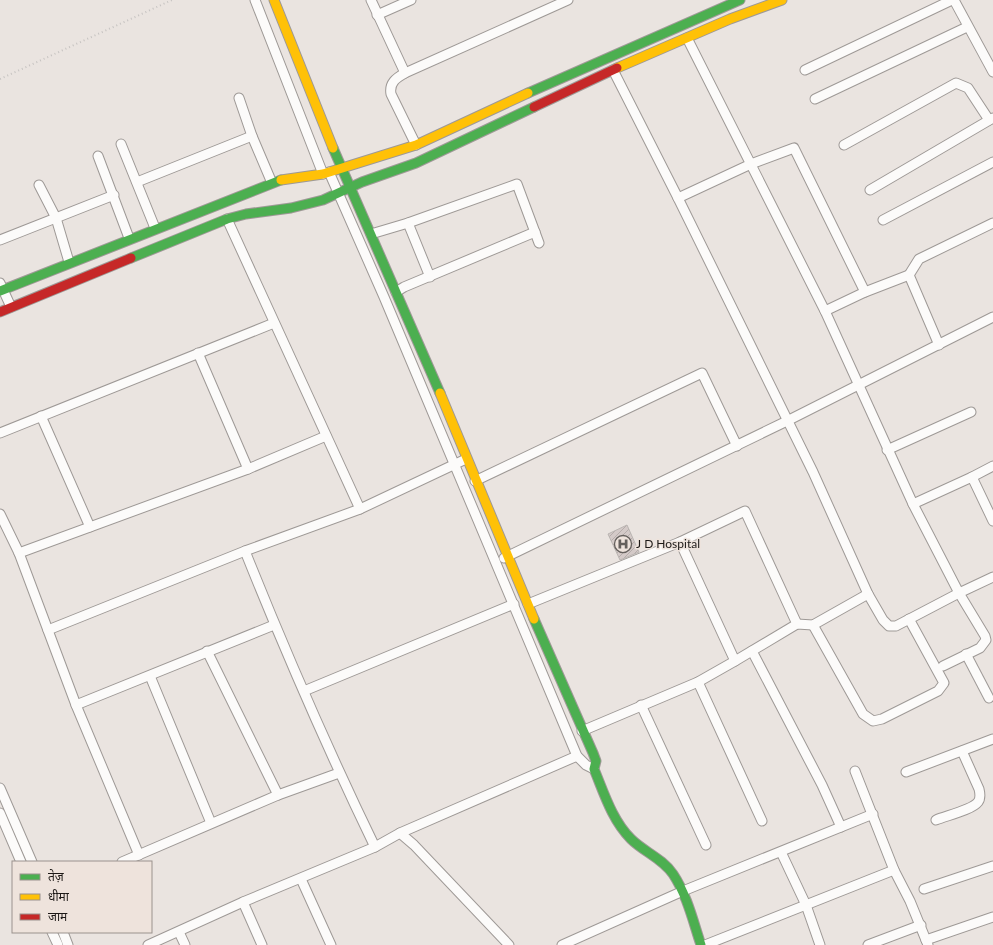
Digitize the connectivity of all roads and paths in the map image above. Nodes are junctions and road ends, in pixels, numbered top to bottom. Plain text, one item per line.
1 (172, 0) edge
2 (255, 0) edge
3 (274, 0) edge
4 (371, 0) edge
5 (411, 0) edge
6 (568, 0) edge
7 (740, 0) edge
8 (782, 0) edge
9 (953, 0) edge
10 (377, 15) junction
11 (967, 27) junction
12 (687, 38) junction
13 (613, 70) junction
14 (805, 70) dead end
15 (993, 72) edge
16 (405, 73) junction
17 (0, 79) edge
18 (239, 98) dead end
19 (815, 99) dead end
20 (991, 119) edge
21 (252, 136) junction
22 (121, 144) dead end
23 (416, 145) junction
24 (844, 145) dead end
25 (98, 156) dead end
26 (993, 162) edge
27 (751, 164) junction
28 (341, 168) junction
29 (326, 173) junction
30 (137, 182) junction
31 (272, 183) junction
32 (39, 185) dead end
33 (349, 188) junction
34 (870, 190) dead end
35 (338, 193) junction
36 (114, 195) junction
37 (678, 198) junction
38 (56, 218) junction
39 (227, 219) junction
40 (883, 220) dead end
41 (408, 223) junction
42 (993, 223) edge
43 (156, 228) junction
44 (535, 232) junction
45 (371, 234) junction
46 (129, 238) junction
47 (0, 240) edge
48 (539, 243) dead end
49 (69, 262) junction
50 (909, 275) junction
51 (430, 277) junction
52 (1, 288) edge
53 (396, 292) junction
54 (865, 292) junction
55 (11, 307) junction
56 (825, 311) junction
57 (0, 312) edge
58 (993, 317) edge
59 (274, 323) junction
60 (939, 345) junction
61 (198, 353) junction
62 (858, 386) junction
63 (971, 412) dead end
64 (41, 416) junction
65 (787, 422) junction
66 (0, 432) edge
67 (326, 436) junction
68 (737, 446) junction
69 (887, 450) junction
70 (466, 459) junction
71 (454, 465) junction
72 (993, 466) edge
73 (248, 469) junction
74 (972, 477) junction
75 (476, 481) junction
76 (913, 504) junction
77 (360, 510) junction
78 (0, 514) edge
79 (993, 521) edge
80 (90, 527) junction
81 (680, 542) junction
82 (245, 552) junction
83 (19, 553) junction
84 (508, 557) junction
85 (495, 562) junction
86 (993, 577) edge
87 (959, 592) junction
88 (868, 594) junction
89 (514, 604) junction
90 (528, 604) junction
91 (909, 619) junction
92 (797, 624) junction
93 (274, 625) junction
94 (813, 625) junction
95 (48, 630) junction
96 (207, 651) junction
97 (752, 651) junction
98 (966, 654) junction
99 (735, 662) junction
100 (944, 666) dead end
101 (150, 676) junction
102 (698, 682) junction
103 (304, 691) junction
104 (989, 698) dead end
105 (641, 705) junction
106 (76, 706) junction
107 (582, 731) junction
108 (993, 739) edge
109 (962, 751) junction
110 (577, 756) junction
111 (594, 769) junction
112 (855, 770) dead end
113 (906, 772) dead end
114 (339, 773) junction
115 (0, 788) edge
116 (278, 795) junction
117 (0, 813) edge
118 (873, 814) junction
119 (936, 820) dead end
120 (762, 821) dead end
121 (212, 823) junction
122 (841, 827) junction
123 (400, 833) junction
124 (706, 845) dead end
125 (375, 847) junction
126 (781, 852) junction
127 (139, 855) junction
128 (21, 861) edge
129 (32, 861) edge
130 (124, 861) edge
131 (993, 866) edge
132 (894, 870) junction
133 (301, 879) junction
134 (924, 889) dead end
135 (683, 892) junction
136 (243, 902) junction
137 (806, 905) junction
138 (993, 917) edge
139 (921, 925) junction
140 (179, 932) junction
141 (52, 933) edge
142 (63, 933) edge
143 (927, 942) edge
144 (58, 945) edge
145 (68, 945) edge
146 (148, 945) edge
147 (185, 945) edge
148 (262, 945) edge
149 (331, 945) edge
150 (509, 945) edge
151 (562, 945) edge
152 (701, 945) edge
153 (705, 945) edge
154 (820, 945) edge
155 (868, 945) edge

1 - 17 path
2 - 29 street
3 - 28 street
4 - 10 street
5 - 10 street
6 - 16 street
7 - 23 street
8 - 12 street
9 - 11 street
9 - 14 street
10 - 16 street
11 - 15 street
11 - 19 street
12 - 13 street
12 - 27 street
13 - 33 street
13 - 37 street
16 - 23 street
18 - 21 street
20 - 24 street
20 - 34 street
21 - 30 street
21 - 31 street
22 - 30 street
23 - 28 street
25 - 36 street
26 - 40 street
27 - 37 street
27 - 54 street
27 - 56 street
28 - 29 street
28 - 33 street
29 - 31 street
29 - 35 street
30 - 43 street
31 - 43 street
32 - 38 street
33 - 35 street
33 - 45 street
35 - 39 street
35 - 71 street
36 - 38 street
36 - 46 street
37 - 65 street
38 - 47 street
38 - 49 street
39 - 55 street
39 - 59 street
41 - 44 street
41 - 45 street
41 - 51 street
42 - 50 street
43 - 46 street
44 - 48 street
44 - 51 street
45 - 53 street
46 - 49 street
49 - 52 street
50 - 54 street
50 - 60 street
51 - 53 street
52 - 55 street
53 - 70 street
54 - 56 street
55 - 57 street
56 - 62 street
58 - 60 street
59 - 61 street
59 - 67 street
60 - 62 street
61 - 64 street
61 - 73 street
62 - 65 street
62 - 69 street
63 - 69 street
64 - 66 street
64 - 80 street
65 - 68 street
65 - 88 street
67 - 73 street
67 - 77 street
68 - 75 street
68 - 84 street
69 - 76 street
70 - 71 street
70 - 75 street
71 - 77 street
71 - 85 street
72 - 74 street
73 - 80 street
74 - 76 street
74 - 79 street
75 - 84 street
76 - 87 street
77 - 82 street
78 - 83 street
80 - 83 street
81 - 90 street
81 - 92 street
81 - 99 street
82 - 93 street
82 - 95 street
83 - 95 street
84 - 85 street
84 - 90 street
85 - 89 street
86 - 87 street
87 - 91 street
87 - 98 street
88 - 91 street
88 - 94 street
89 - 103 street
89 - 110 street
90 - 107 street
91 - 94 street
92 - 94 street
92 - 97 street
93 - 96 street
93 - 103 street
95 - 106 street
96 - 101 street
96 - 116 street
97 - 99 street
97 - 122 street
98 - 100 street
98 - 104 street
99 - 102 street
101 - 106 street
101 - 121 street
102 - 105 street
102 - 120 street
103 - 114 street
105 - 107 street
105 - 124 street
106 - 127 street
107 - 111 street
108 - 109 street
109 - 113 street
109 - 119 street
110 - 111 street
110 - 123 street
111 - 135 street
112 - 118 street
114 - 116 street
114 - 125 street
115 - 129 street
116 - 121 street
117 - 128 street
118 - 122 street
118 - 132 street
121 - 127 street
122 - 126 street
123 - 125 street
123 - 150 street
125 - 133 street
126 - 135 street
126 - 137 street
127 - 130 street
131 - 134 street
132 - 137 street
132 - 139 street
133 - 136 street
133 - 149 street
135 - 151 street
135 - 152 street
136 - 140 street
136 - 148 street
137 - 153 street
137 - 154 street
138 - 143 street
139 - 143 street
139 - 155 street
140 - 146 street
140 - 147 street
141 - 144 street
142 - 145 street

